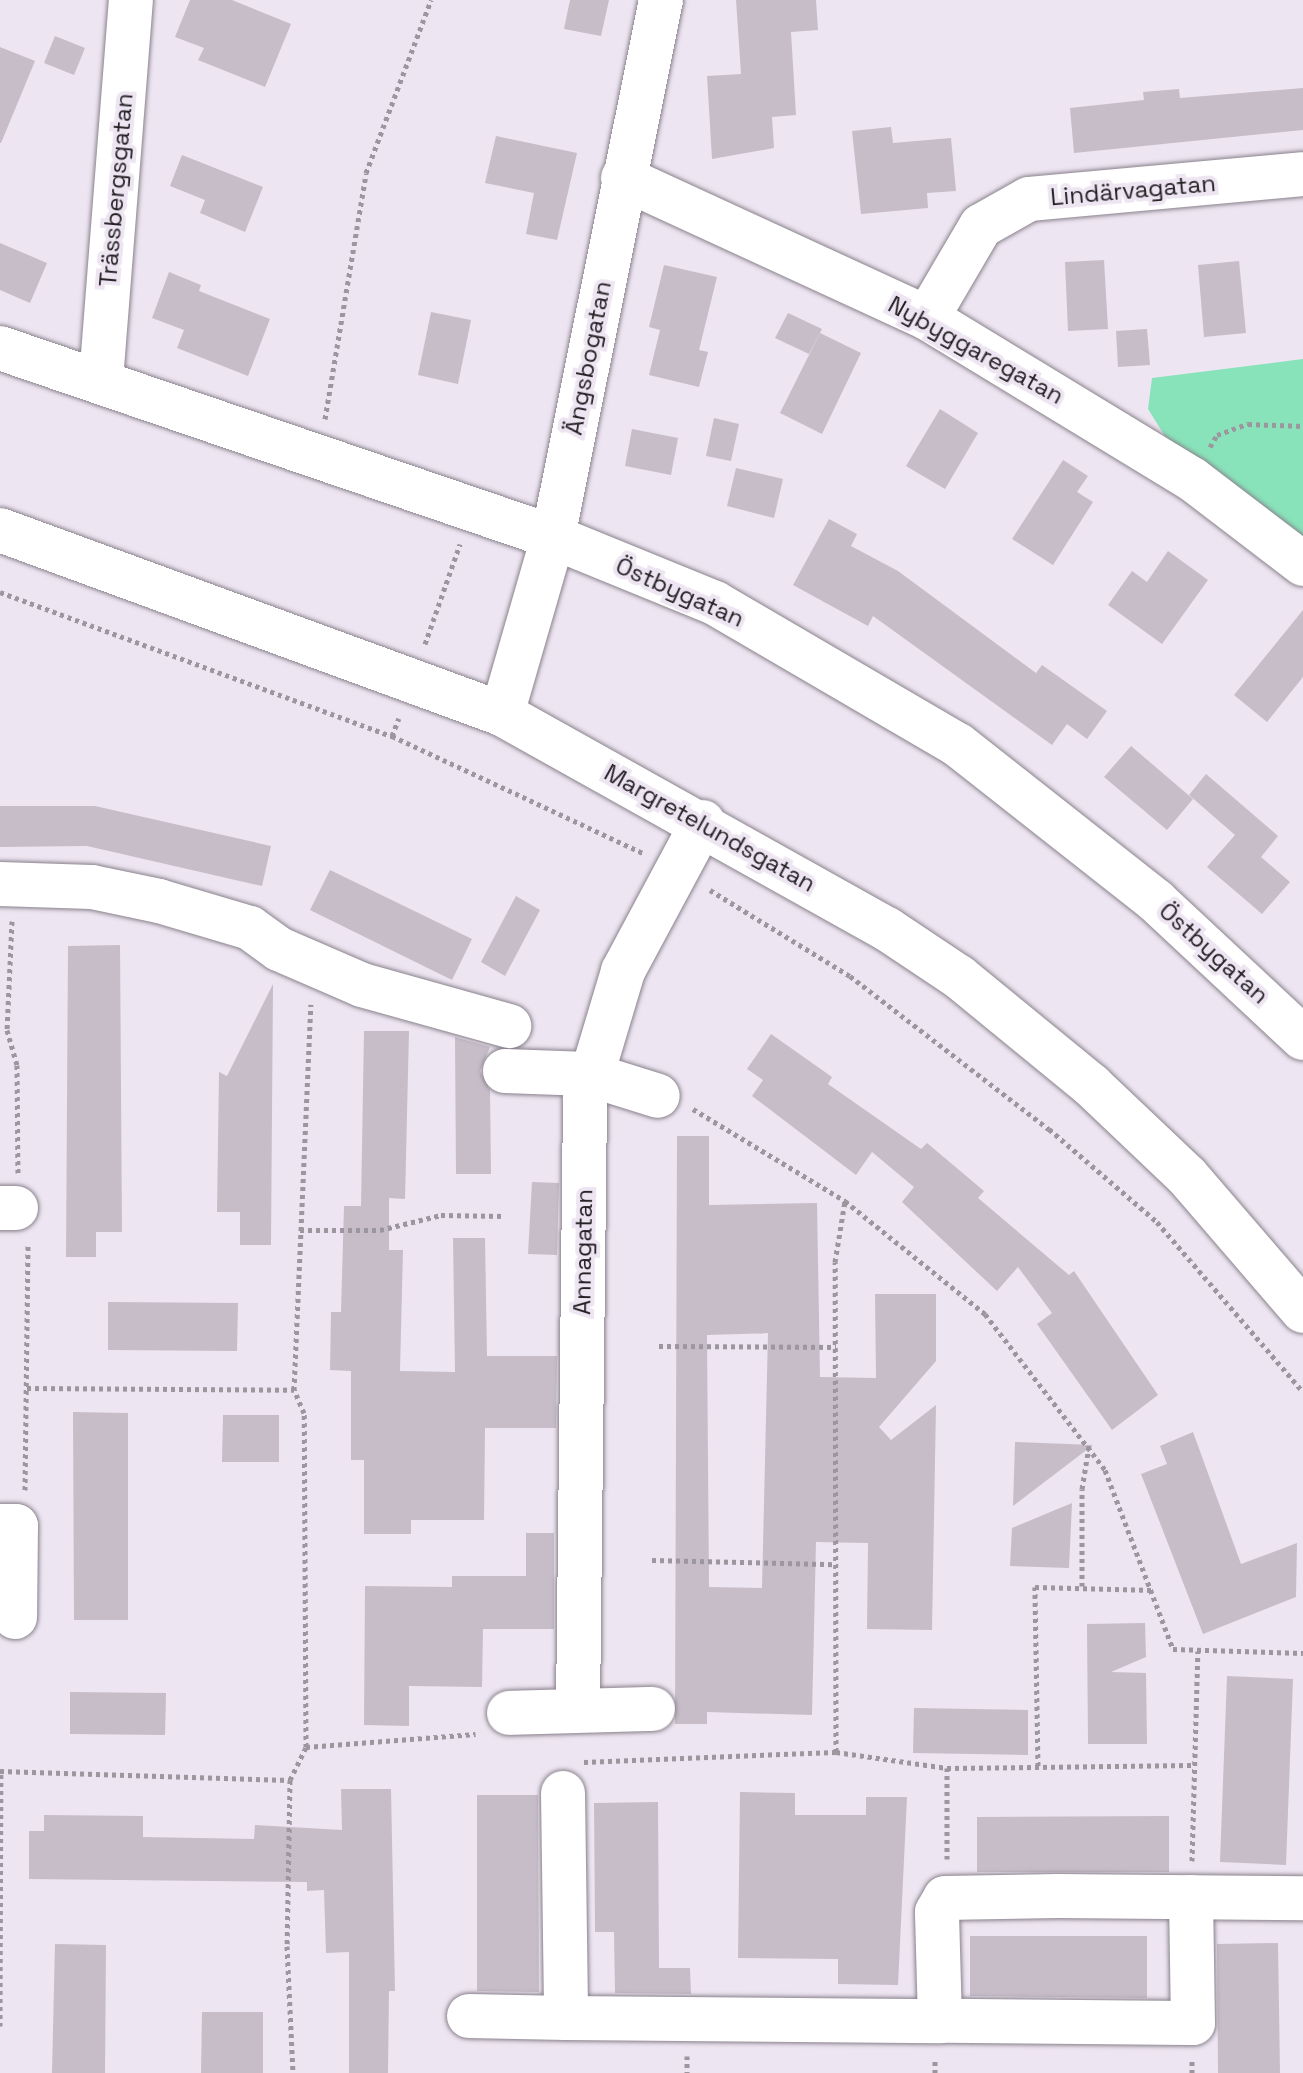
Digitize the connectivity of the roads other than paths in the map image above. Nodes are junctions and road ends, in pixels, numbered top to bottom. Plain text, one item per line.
1 (131, 0) edge
2 (661, 0) edge
3 (1303, 174) edge
4 (623, 178) junction
5 (927, 318) junction
6 (0, 348) edge
7 (101, 380) junction
8 (0, 530) edge
9 (553, 537) junction
10 (1303, 564) edge
11 (502, 714) junction
12 (703, 822) junction
13 (8, 884) edge
14 (509, 1026) dead end
15 (1303, 1038) edge
16 (505, 1071) dead end
17 (588, 1074) junction
18 (658, 1096) road end
19 (1303, 1311) edge
20 (8, 1526) edge
21 (15, 1617) dead end
22 (578, 1709) junction
23 (653, 1709) dead end
24 (509, 1713) road end
25 (563, 1793) road end
26 (1191, 1897) junction
27 (1303, 1898) edge
28 (469, 2016) dead end
29 (566, 2018) junction
30 (940, 2021) junction

1 - 7 street, Trässbergsgatan
2 - 4 street, Ängsbogatan
3 - 5 street, Lindärvagatan
4 - 5 street, Nybyggaregatan
4 - 9 street, Ängsbogatan
5 - 10 street, Nybyggaregatan
6 - 7 street, Östbygatan
7 - 9 street, Östbygatan
8 - 11 street, Margretelundsgatan
9 - 11 street, Ängsbogatan
9 - 15 street, Östbygatan
11 - 12 street, Margretelundsgatan
12 - 17 street, Annagatan
12 - 19 street, Margretelundsgatan
13 - 14 street
16 - 17 street
17 - 18 street
17 - 22 street, Annagatan
20 - 21 street
22 - 23 street
22 - 24 street
25 - 29 street
26 - 27 street
26 - 30 street
26 - 30 street
28 - 29 street
29 - 30 street

